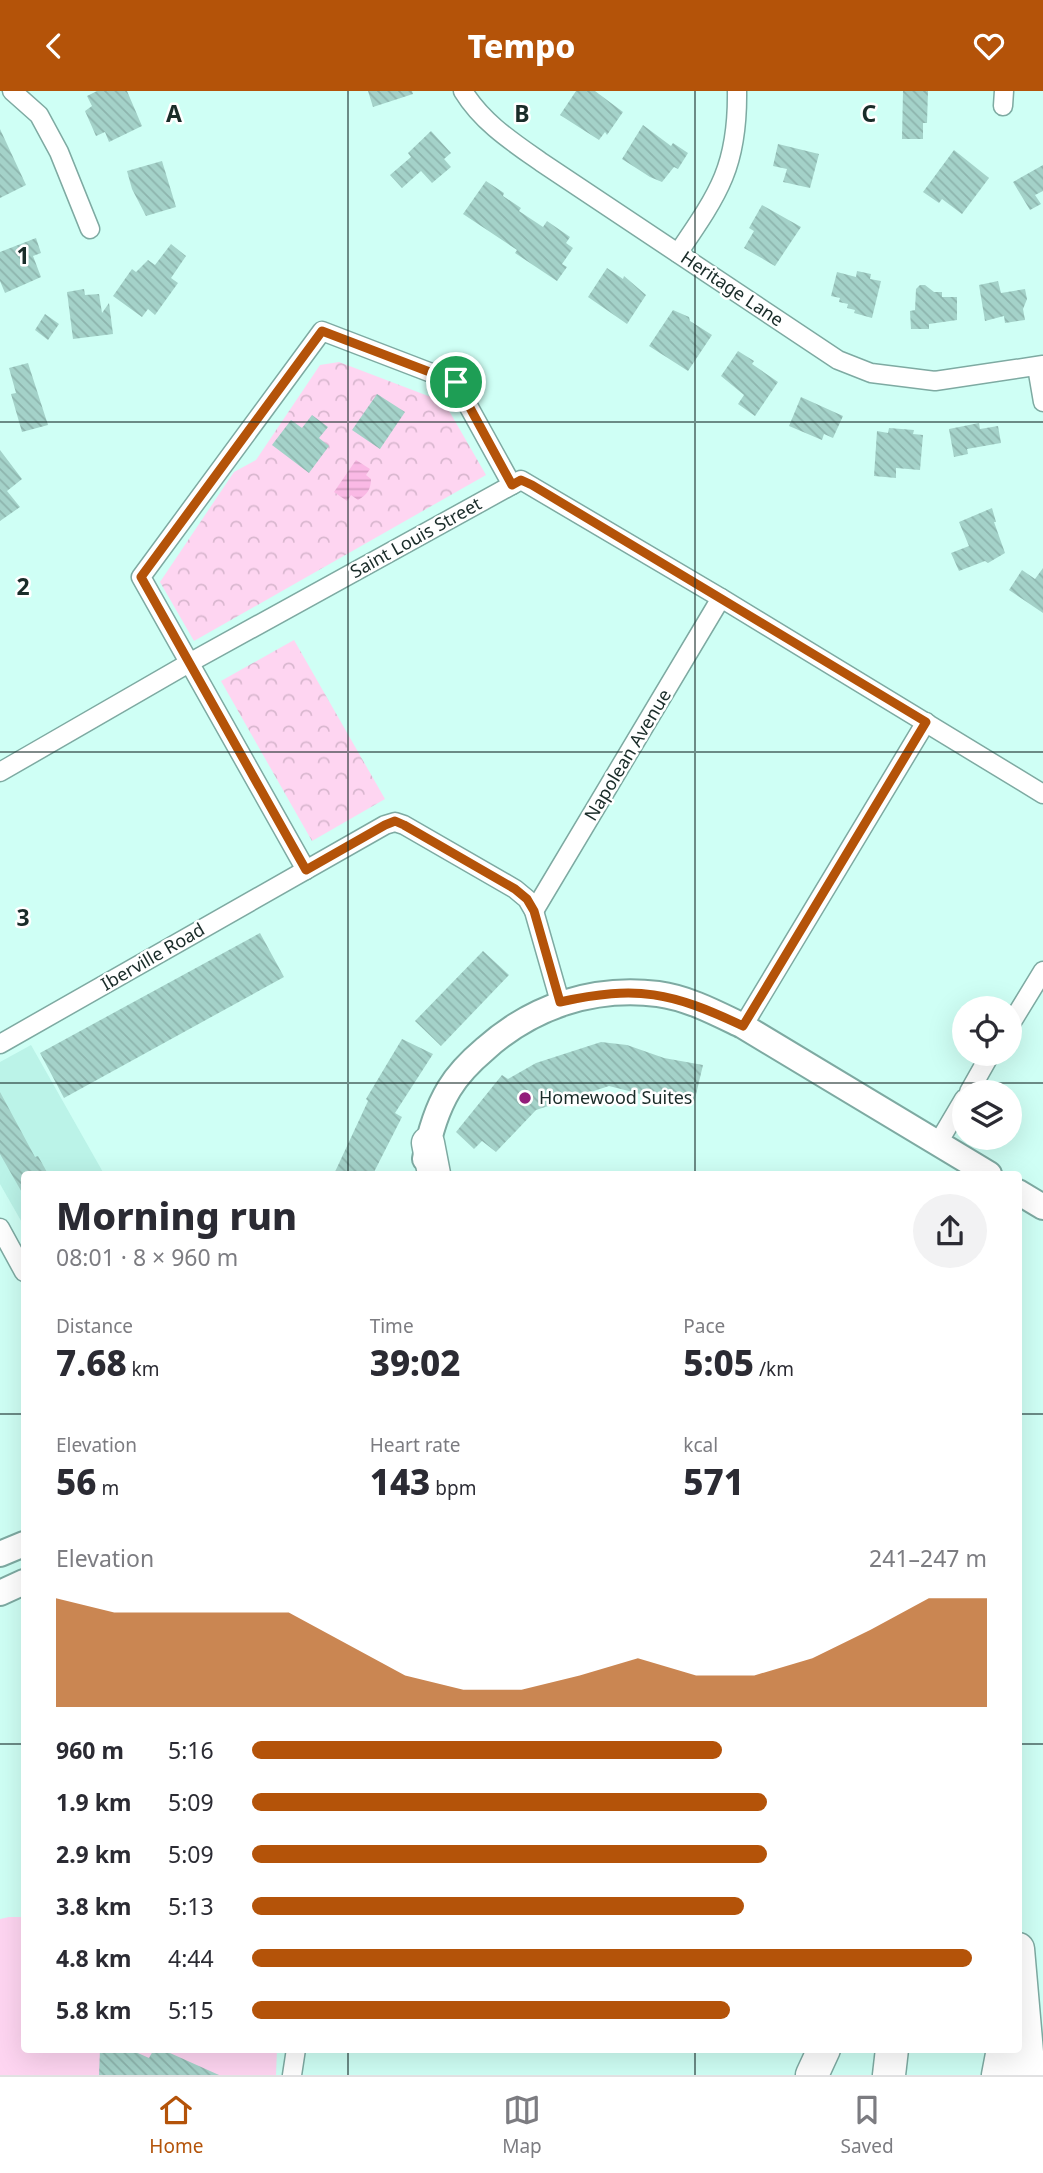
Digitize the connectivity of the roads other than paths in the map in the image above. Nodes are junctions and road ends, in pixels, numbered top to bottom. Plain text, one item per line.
1 (12, 91) edge
2 (463, 91) edge
3 (737, 91) edge
4 (90, 229) dead end
5 (678, 253) junction
6 (1040, 366) edge
7 (1043, 402) edge
8 (512, 485) junction
9 (721, 598) junction
10 (189, 663) junction
11 (926, 722) junction
12 (0, 772) edge
13 (1043, 794) edge
14 (306, 870) junction
15 (534, 911) junction
16 (1043, 971) edge
17 (560, 1002) junction
18 (1022, 1005) edge
19 (743, 1026) junction
20 (0, 1044) edge
21 (952, 1119) edge
22 (428, 1143) junction
23 (938, 1143) junction
24 (423, 1171) edge
25 (433, 1171) edge
26 (984, 1171) edge
27 (1022, 1194) edge
28 (1043, 1206) edge
29 (0, 1228) edge
30 (21, 1266) edge
31 (21, 1545) edge
32 (0, 1554) edge
33 (21, 1583) edge
34 (0, 1593) edge
35 (1022, 1997) edge
36 (295, 2053) edge
37 (822, 2053) edge
38 (891, 2053) edge
39 (1002, 2053) edge
40 (292, 2075) edge
41 (812, 2075) edge
42 (889, 2075) edge
43 (998, 2075) edge
44 (1029, 2075) edge

1 - 4 street
2 - 5 street, Heritage Lane
3 - 5 street
5 - 6 street, Heritage Lane
6 - 7 street
8 - 9 street
8 - 10 street, Saint Louis Street
8 - 10 street
9 - 11 street
9 - 15 street, Napolean Avenue
10 - 12 street, Saint Louis Street
10 - 14 street
11 - 13 street
11 - 19 street
14 - 15 street, Iberville Road
14 - 20 street, Iberville Road
15 - 17 street
16 - 18 street
17 - 19 street
17 - 22 street
19 - 23 street
21 - 23 street
22 - 24 street
22 - 25 highway
23 - 26 street
27 - 28 street
29 - 30 street
31 - 32 street
33 - 34 street
35 - 44 highway
36 - 40 street
37 - 41 highway
38 - 42 highway
39 - 43 highway

